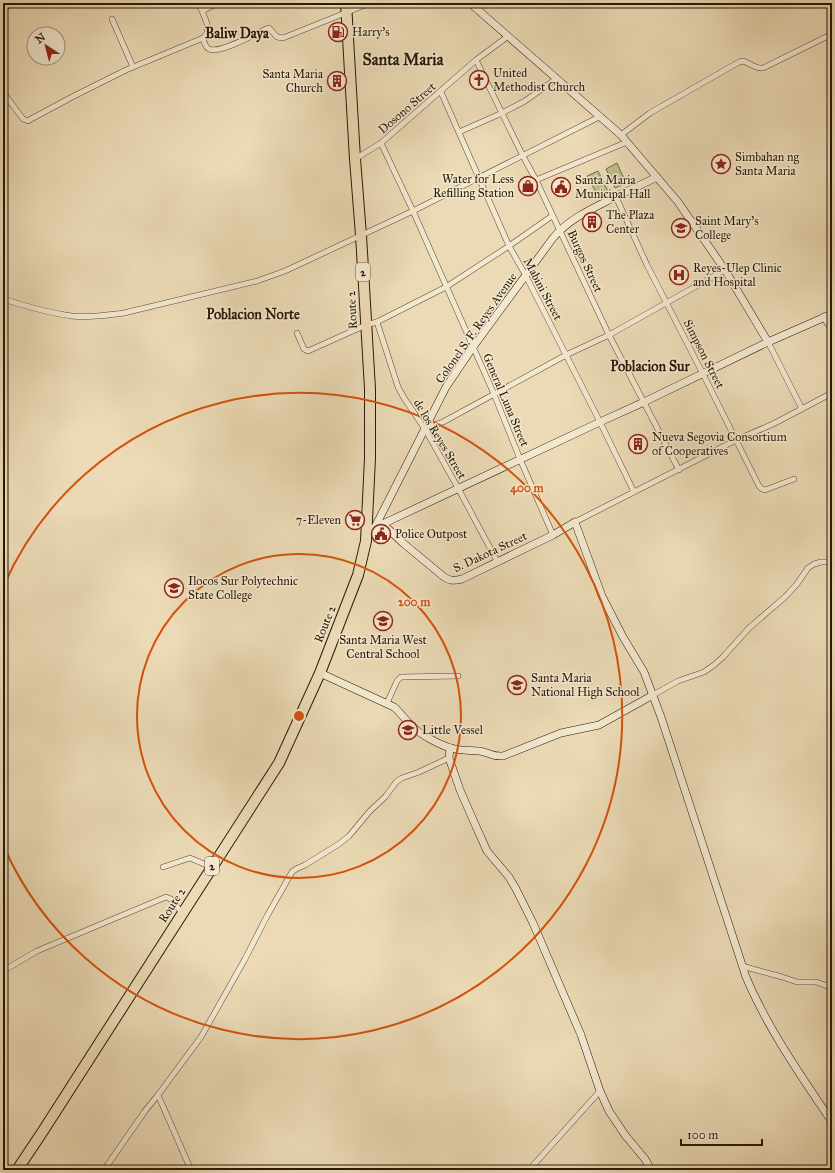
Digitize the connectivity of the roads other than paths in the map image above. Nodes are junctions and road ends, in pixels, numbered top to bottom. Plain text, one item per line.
1 (14, 3) edge
2 (198, 3) edge
3 (218, 3) edge
4 (370, 3) edge
5 (470, 3) edge
6 (824, 3) edge
7 (346, 8) edge
8 (832, 8) edge
9 (3, 9) edge
10 (202, 11) junction
11 (112, 19) dead end
12 (832, 34) edge
13 (507, 37) junction
14 (203, 38) junction
15 (476, 60) junction
16 (133, 67) junction
17 (556, 79) junction
18 (3, 92) edge
19 (441, 92) junction
20 (502, 113) junction
21 (599, 117) junction
22 (460, 132) junction
23 (620, 135) junction
24 (627, 142) junction
25 (381, 143) junction
26 (523, 156) junction
27 (355, 159) junction
28 (657, 177) junction
29 (480, 178) junction
30 (536, 180) junction
31 (616, 197) junction
32 (413, 211) junction
33 (552, 216) junction
34 (560, 230) junction
35 (361, 235) junction
36 (508, 246) junction
37 (725, 270) junction
38 (526, 276) junction
39 (446, 287) junction
40 (3, 299) edge
41 (667, 303) junction
42 (832, 314) edge
43 (824, 317) junction
44 (377, 322) junction
45 (366, 325) junction
46 (832, 328) edge
47 (297, 334) dead end
48 (609, 335) junction
49 (768, 342) junction
50 (473, 346) junction
51 (566, 355) junction
52 (703, 374) junction
53 (832, 393) edge
54 (494, 394) junction
55 (644, 402) junction
56 (802, 409) junction
57 (600, 422) junction
58 (425, 428) junction
59 (736, 440) junction
60 (520, 459) junction
61 (679, 470) junction
62 (794, 479) dead end
63 (458, 488) junction
64 (634, 492) junction
65 (575, 522) junction
66 (383, 524) junction
67 (374, 528) junction
68 (553, 535) junction
69 (366, 541) junction
70 (497, 561) junction
71 (832, 562) edge
72 (320, 673) junction
73 (458, 676) dead end
74 (653, 697) junction
75 (387, 703) junction
76 (450, 748) junction
77 (449, 758) junction
78 (163, 867) dead end
79 (211, 867) junction
80 (182, 913) junction
81 (742, 966) junction
82 (3, 971) edge
83 (832, 988) edge
84 (600, 1091) junction
85 (158, 1095) junction
86 (832, 1122) edge
87 (17, 1170) edge
88 (104, 1170) edge
89 (191, 1170) edge
90 (530, 1170) edge
91 (651, 1170) edge

1 - 9 street
2 - 10 street
3 - 10 street
4 - 7 street
5 - 13 street
6 - 8 street
7 - 14 street
7 - 27 highway, Route 2 / 2
10 - 14 street
11 - 16 street
12 - 23 street
13 - 15 street, Dosono Street
13 - 17 street
14 - 16 street
15 - 19 street, Dosono Street
15 - 20 street, Burgos Street
16 - 18 street
17 - 20 street
17 - 21 street
19 - 22 street, Mabini Street
19 - 25 street, Dosono Street
20 - 22 street
20 - 26 street, Burgos Street
21 - 23 street
21 - 26 street
22 - 29 street, Mabini Street
23 - 24 street
24 - 28 street
24 - 30 street
25 - 27 street, Dosono Street
25 - 32 street, General Luna Street
26 - 29 street
26 - 30 street, Burgos Street
27 - 35 highway, Route 2 / 2
28 - 31 street, Colonel S. F. Reyes Avenue
28 - 37 street
29 - 32 street
29 - 36 street, Mabini Street
30 - 33 street, Burgos Street
31 - 34 street, Colonel S. F. Reyes Avenue
31 - 41 street, Simpson Street
32 - 35 street
32 - 39 street, General Luna Street
33 - 34 street, Burgos Street
33 - 36 street
34 - 38 street, Colonel S. F. Reyes Avenue
34 - 48 street, Burgos Street
35 - 40 street
35 - 45 highway, Route 2 / 2
36 - 38 street, Mabini Street
36 - 39 street
37 - 41 street
37 - 49 street
38 - 50 street, Colonel S. F. Reyes Avenue
38 - 51 street, Mabini Street
39 - 44 street
39 - 50 street, General Luna Street
41 - 48 street
41 - 52 street, Simpson Street
42 - 43 street
43 - 46 street
43 - 49 street
44 - 45 street
44 - 58 street, de los Reyes Street
45 - 47 street
45 - 69 highway, Route 2 / 2
48 - 51 street
48 - 55 street, Burgos Street
49 - 52 street
49 - 56 street
50 - 54 street, General Luna Street
50 - 58 street, Colonel S. F. Reyes Avenue
51 - 54 street
51 - 57 street, Mabini Street
52 - 55 street
52 - 59 street, Simpson Street
53 - 56 street
54 - 58 street
54 - 60 street, General Luna Street
55 - 57 street
55 - 61 street, Burgos Street
56 - 59 street
57 - 60 street
57 - 64 street, Mabini Street
58 - 63 street, de los Reyes Street
58 - 67 street, Colonel S. F. Reyes Avenue
59 - 61 street
59 - 62 street, Simpson Street
60 - 63 street
60 - 68 street, General Luna Street
61 - 64 street
63 - 66 street
63 - 70 street, de los Reyes Street
64 - 65 street
65 - 68 street, S. Dakota Street
65 - 74 street
66 - 67 street
66 - 70 street, S. Dakota Street
67 - 69 street, Colonel S. F. Reyes Avenue
68 - 70 street, S. Dakota Street
69 - 72 highway, Route 2 / 2
71 - 74 street
72 - 75 street
72 - 79 highway, Route 2 / 2
73 - 75 street
74 - 76 street
74 - 81 street
75 - 76 street
76 - 77 street
77 - 84 street
77 - 85 street
78 - 79 street
79 - 80 highway, Route 2 / 2
80 - 82 street
80 - 87 highway, Route 2 / 2
81 - 83 street
81 - 86 street
84 - 90 street
84 - 91 street
85 - 88 street
85 - 89 street

